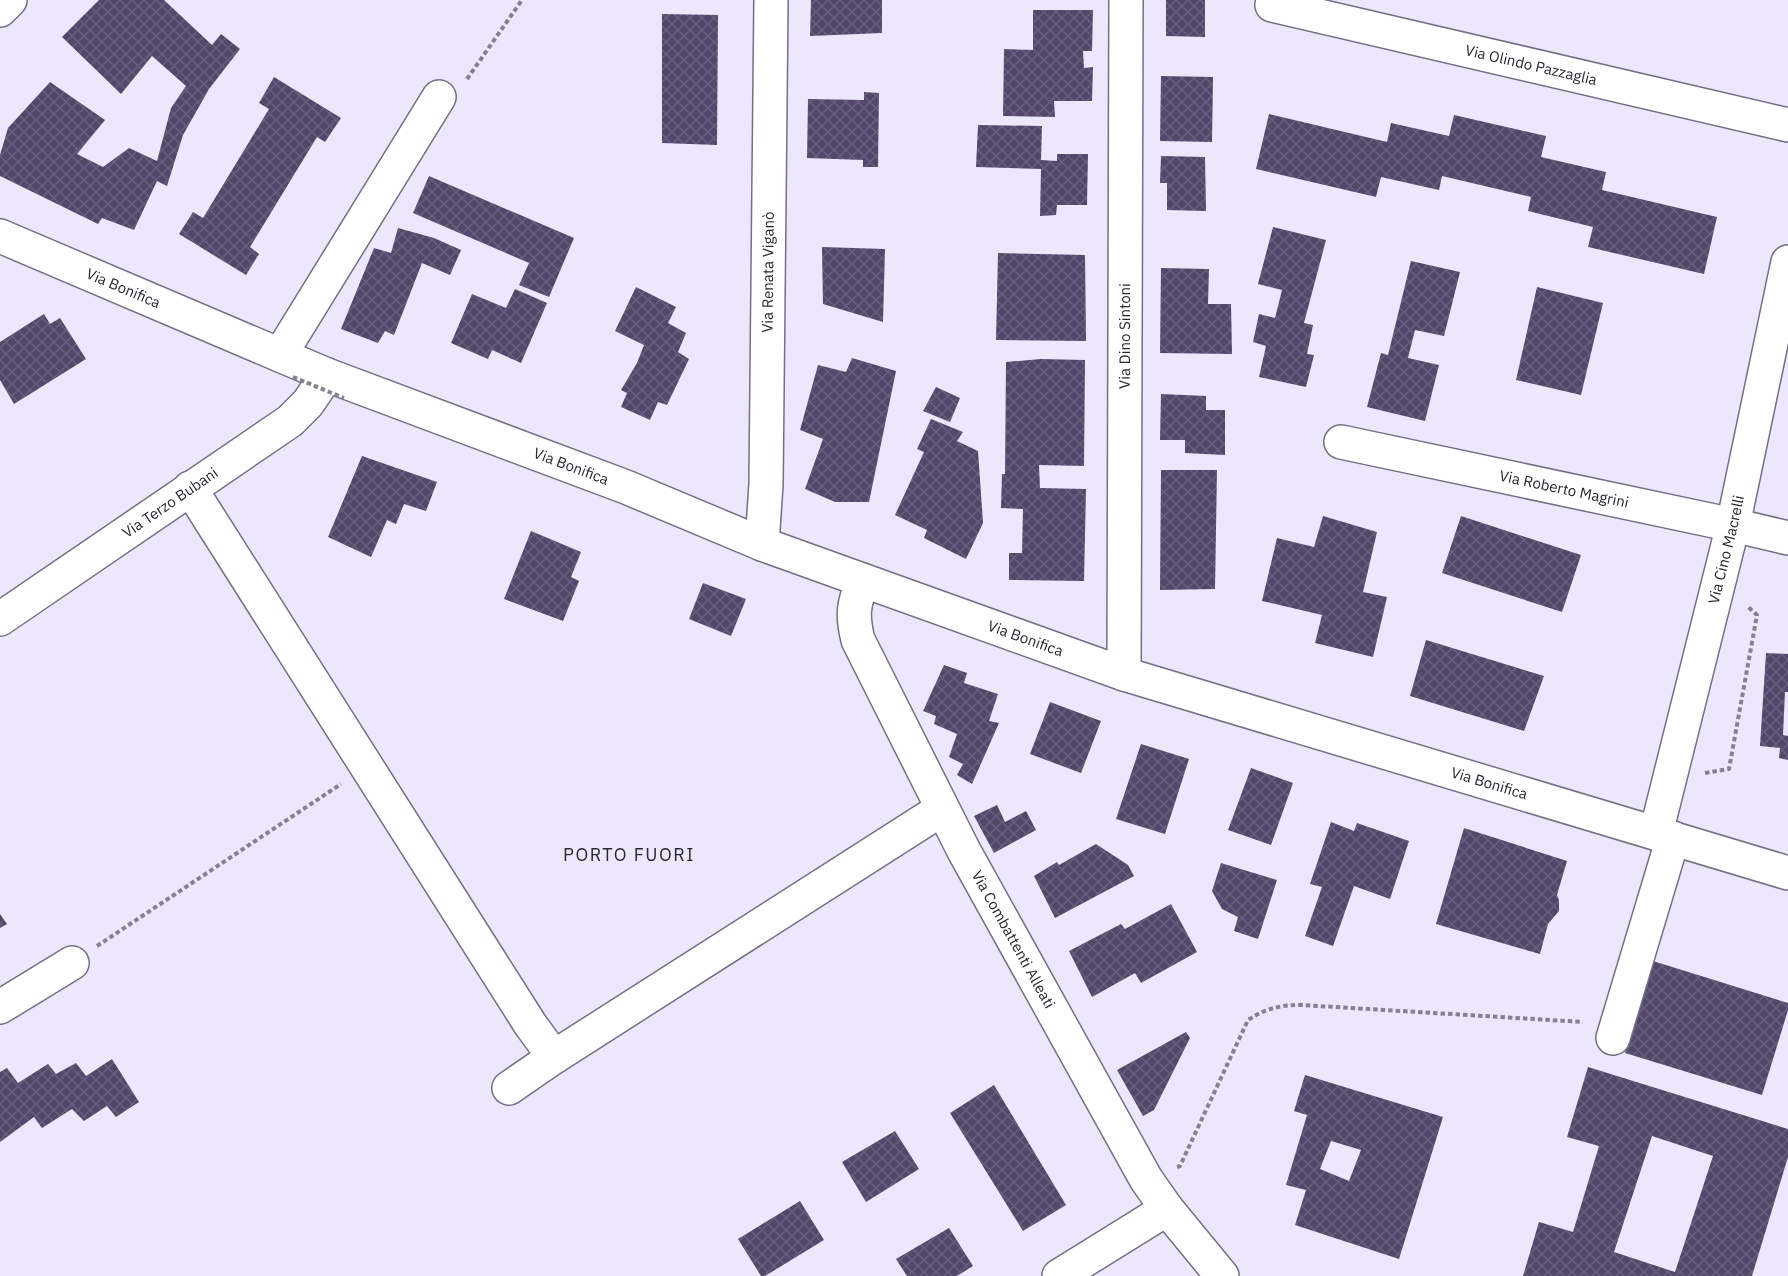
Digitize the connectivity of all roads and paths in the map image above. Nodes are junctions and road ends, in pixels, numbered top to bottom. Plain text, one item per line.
1 (10, 0) edge
2 (522, 0) edge
3 (771, 0) edge
4 (1126, 0) edge
5 (1272, 5) dead end
6 (0, 10) edge
7 (439, 97) joint
8 (1788, 125) edge
9 (0, 236) edge
10 (1788, 262) edge
11 (286, 366) junction
12 (335, 386) junction
13 (1341, 442) dead end
14 (190, 489) junction
15 (1733, 525) junction
16 (1788, 538) edge
17 (762, 544) junction
18 (1719, 579) junction
19 (863, 581) junction
20 (0, 619) edge
21 (1124, 674) junction
22 (368, 766) junction
23 (1669, 779) junction
24 (942, 809) junction
25 (1664, 836) junction
26 (1788, 873) edge
27 (72, 963) joint
28 (0, 1007) edge
29 (1586, 1011) dead end
30 (1613, 1038) dead end
31 (554, 1057) junction
32 (509, 1088) dead end
33 (1146, 1179) junction
34 (1167, 1209) junction
35 (1059, 1276) edge
36 (1222, 1276) edge

1 - 6 street
2 - 7 path
3 - 17 street, Via Renata Viganò
4 - 21 street, Via Dino Sintoni
5 - 8 street, Via Olindo Pazzaglia
7 - 11 street
9 - 11 street, Via Bonifica
10 - 15 street, Via Cino Macrelli
11 - 12 street, Via Bonifica
11 - 12 path, bridge
12 - 14 street, Via Terzo Bubani
12 - 17 street, Via Bonifica
13 - 15 street, Via Roberto Magrini
14 - 20 street, Via Terzo Bubani
14 - 22 street
15 - 16 street, Via Roberto Magrini
15 - 18 street, Via Cino Macrelli
17 - 19 street, Via Bonifica
18 - 23 street, Via Cino Macrelli
18 - 23 path
19 - 21 street, Via Bonifica
19 - 24 street, Via Combattenti Alleati
21 - 25 street, Via Bonifica
22 - 27 path
22 - 31 street
23 - 25 street, Via Cino Macrelli
24 - 31 street
24 - 33 street, Via Combattenti Alleati
25 - 26 street, Via Bonifica
25 - 30 street, Via Cino Macrelli
27 - 28 street
29 - 33 path
31 - 32 street
33 - 34 street, Via Combattenti Alleati
34 - 35 street
34 - 36 street, Via Combattenti Alleati

